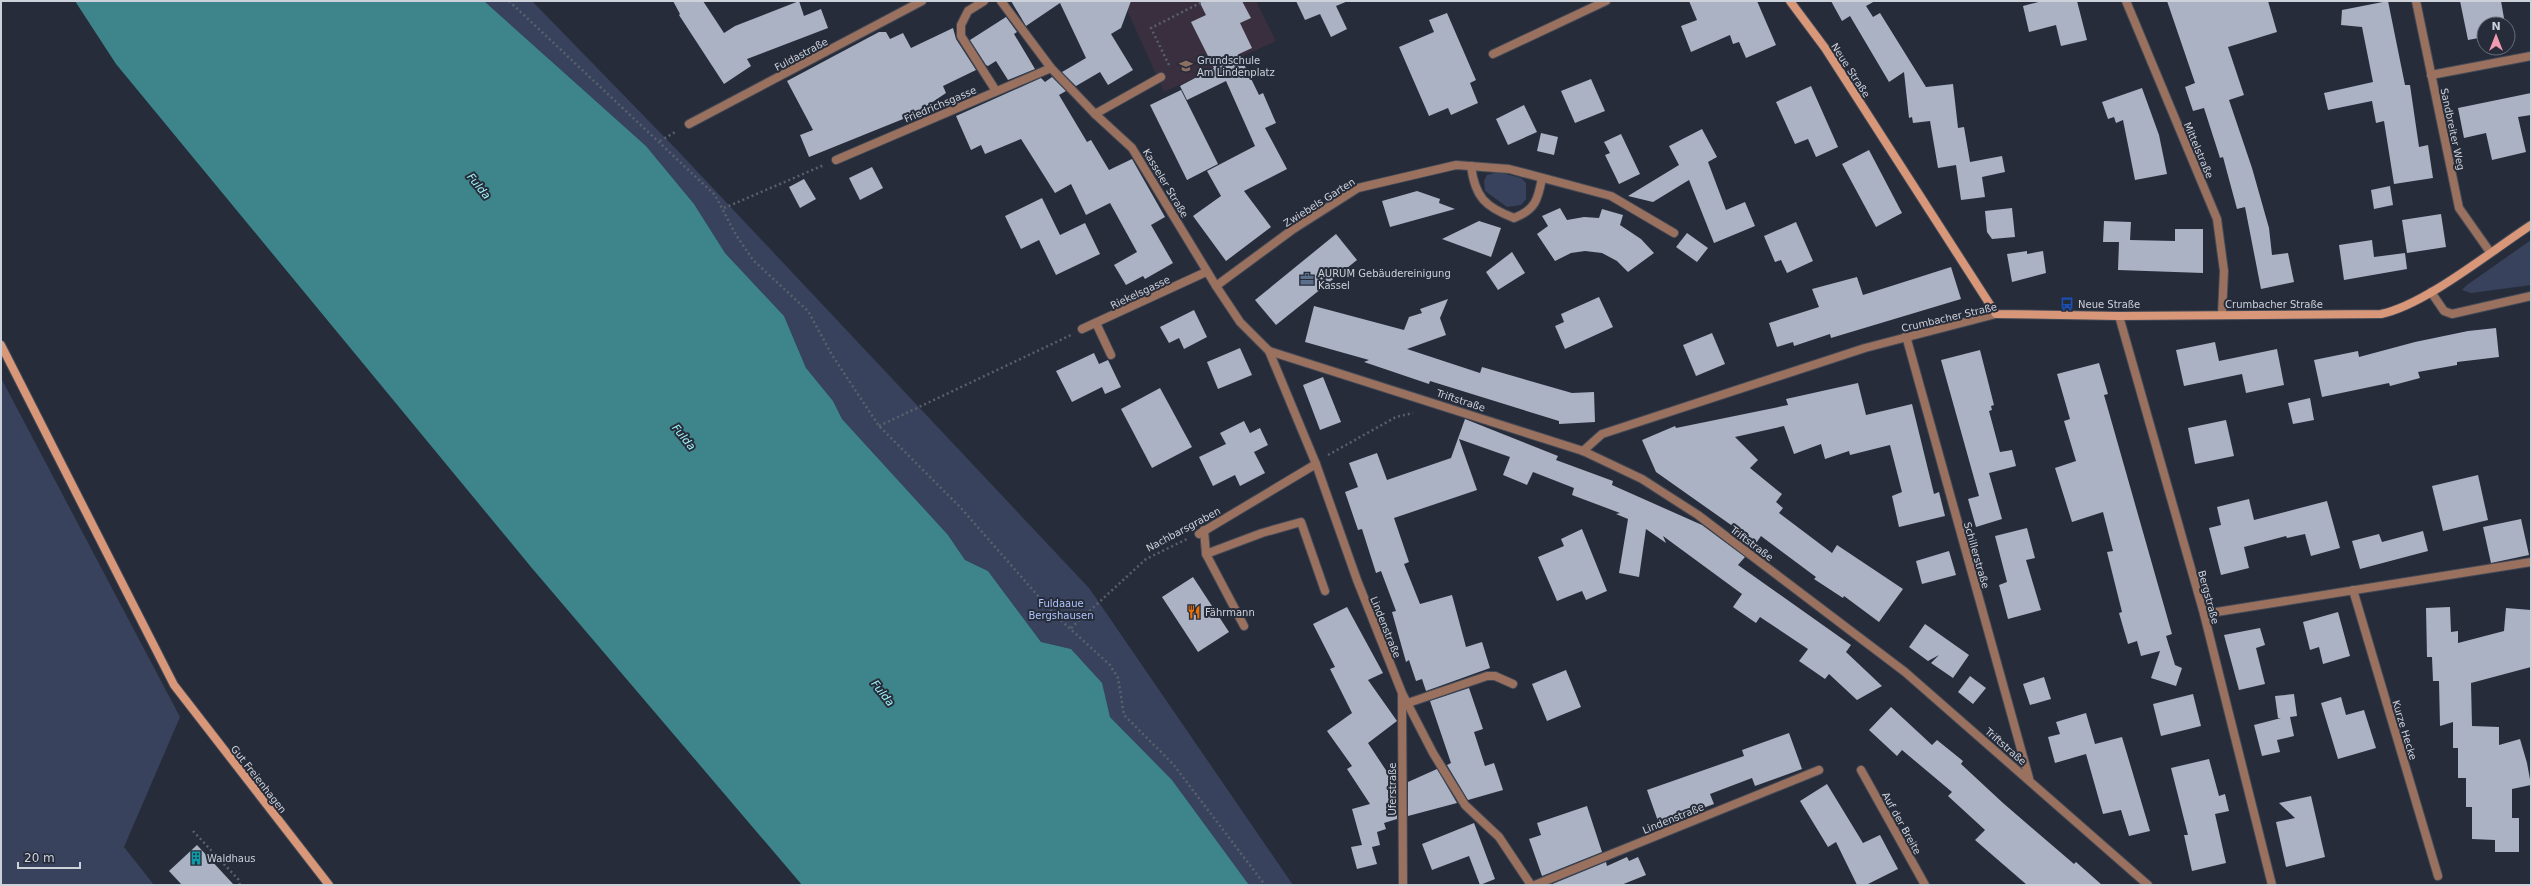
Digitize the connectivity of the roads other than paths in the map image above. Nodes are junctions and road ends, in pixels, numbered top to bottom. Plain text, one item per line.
1 (922, 1) edge
2 (984, 1) edge
3 (1001, 1) edge
4 (1606, 1) edge
5 (1790, 1) edge
6 (2126, 1) edge
7 (2416, 1) edge
8 (1492, 54) dead end
9 (2531, 56) edge
10 (1052, 68) junction
11 (2431, 75) junction
12 (1161, 77) road end
13 (996, 91) junction
14 (1095, 114) junction
15 (689, 124) road end
16 (836, 160) road end
17 (1471, 166) junction
18 (1542, 178) junction
19 (2531, 225) edge
20 (1674, 233) dead end
21 (2490, 252) junction
22 (1206, 272) junction
23 (1216, 286) junction
24 (2431, 292) junction
25 (2531, 296) edge
26 (1996, 314) junction
27 (2222, 314) junction
28 (2119, 316) junction
29 (1096, 323) junction
30 (1082, 329) road end
31 (1906, 336) junction
32 (1, 345) edge
33 (1269, 350) junction
34 (1111, 355) dead end
35 (1582, 451) junction
36 (1316, 464) junction
37 (1206, 554) junction
38 (2531, 562) edge
39 (2353, 590) junction
40 (1325, 591) dead end
41 (2204, 614) junction
42 (1244, 626) dead end
43 (1514, 684) dead end
44 (1402, 693) junction
45 (1408, 703) junction
46 (1819, 770) dead end
47 (1861, 770) dead end
48 (2029, 779) junction
49 (2438, 876) dead end
50 (329, 885) edge
51 (1403, 885) edge
52 (1531, 885) edge
53 (1535, 885) edge
54 (1925, 885) edge
55 (2148, 885) edge
56 (2272, 885) edge

1 - 15 street, Fuldastraße
2 - 13 street
3 - 10 street, Kasseler Straße
4 - 8 street
5 - 26 street, Neue Straße
6 - 27 street, Mittelstraße
7 - 11 street, Sandbreiter Weg
9 - 11 street
10 - 13 street, Friedrichsgasse
10 - 14 street, Kasseler Straße
11 - 21 street, Sandbreiter Weg
12 - 14 street
13 - 16 street, Friedrichsgasse
14 - 22 street, Kasseler Straße
17 - 18 street, Zwiebels Garten
17 - 18 street
17 - 23 street, Zwiebels Garten
18 - 20 street, Zwiebels Garten
19 - 21 street, Crumbacher Straße
21 - 24 street, Crumbacher Straße
22 - 23 street, Kasseler Straße
22 - 29 street, Riekelsgasse
23 - 33 street, Kasseler Straße
24 - 25 street
24 - 27 street, Crumbacher Straße
26 - 28 street, Crumbacher Straße
26 - 31 street, Crumbacher Straße
27 - 28 street, Crumbacher Straße
28 - 41 street, Bergstraße
29 - 30 street, Riekelsgasse
29 - 34 street
31 - 35 street, Crumbacher Straße
31 - 48 street, Schillerstraße
32 - 50 street, Gut Freienhagen
33 - 35 street, Triftstraße
33 - 36 street, Lindenstraße
35 - 48 street, Triftstraße
36 - 37 street, Nachbarsgraben
36 - 44 street, Lindenstraße
37 - 40 street
37 - 42 street
38 - 39 street
39 - 41 street
39 - 49 street, Kurze Hecke
41 - 56 street, Bergstraße
43 - 45 street
44 - 45 street, Lindenstraße
44 - 51 street, Uferstraße
45 - 52 street, Lindenstraße
46 - 53 street, Lindenstraße
47 - 54 street, Auf der Breite
48 - 55 street, Triftstraße

